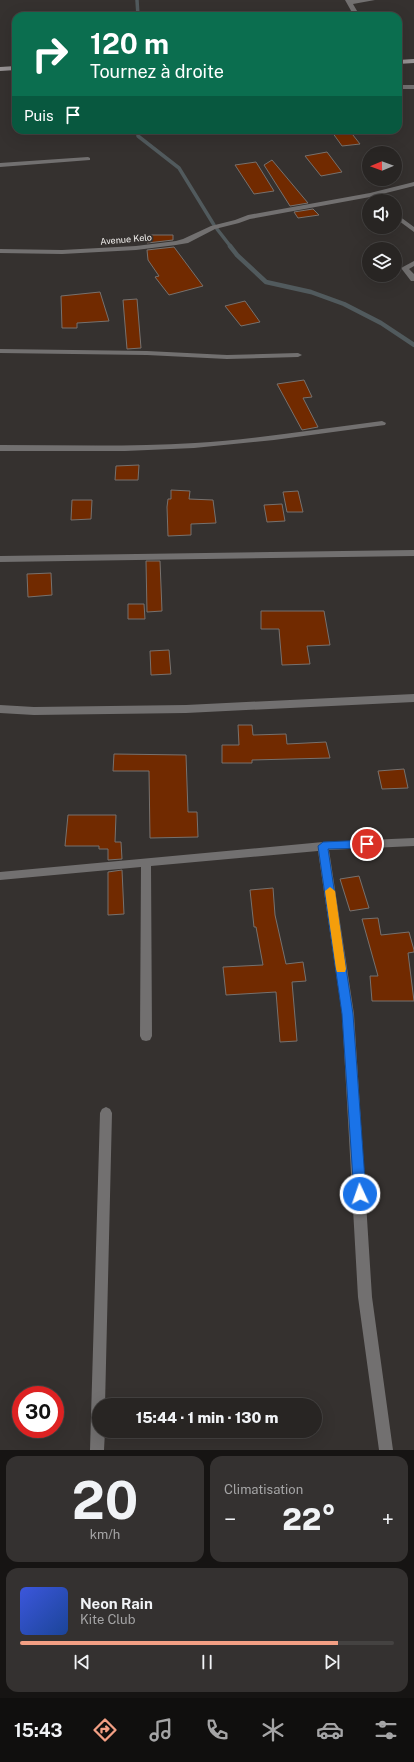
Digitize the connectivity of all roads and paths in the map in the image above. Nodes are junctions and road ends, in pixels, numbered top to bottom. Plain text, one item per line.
1 (372, 0) edge
2 (349, 1) edge
3 (355, 12) edge
4 (402, 62) edge
5 (414, 62) edge
6 (12, 68) edge
7 (0, 69) edge
8 (402, 87) edge
9 (414, 87) edge
10 (88, 159) dead end
11 (0, 165) edge
12 (414, 184) edge
13 (374, 194) edge
14 (362, 196) edge
15 (402, 221) edge
16 (414, 230) edge
17 (0, 251) edge
18 (414, 263) edge
19 (414, 278) edge
20 (0, 351) edge
21 (298, 356) dead end
22 (382, 423) dead end
23 (0, 448) edge
24 (414, 553) edge
25 (0, 558) edge
26 (414, 698) edge
27 (0, 709) edge
28 (414, 842) edge
29 (323, 846) junction
30 (146, 863) junction
31 (0, 876) edge
32 (146, 1036) dead end
33 (106, 1113) dead end
34 (97, 1450) edge
35 (386, 1450) edge

1 - 2 street
2 - 3 street
4 - 5 street
6 - 7 street
8 - 9 street
10 - 11 street
12 - 13 street, Avenue Kelo
14 - 17 street, Avenue Kelo
15 - 16 street
18 - 19 street
20 - 21 street
22 - 23 street
24 - 25 street
26 - 27 street
28 - 29 street
29 - 30 street
29 - 35 street
30 - 31 street
30 - 32 street
33 - 34 street

